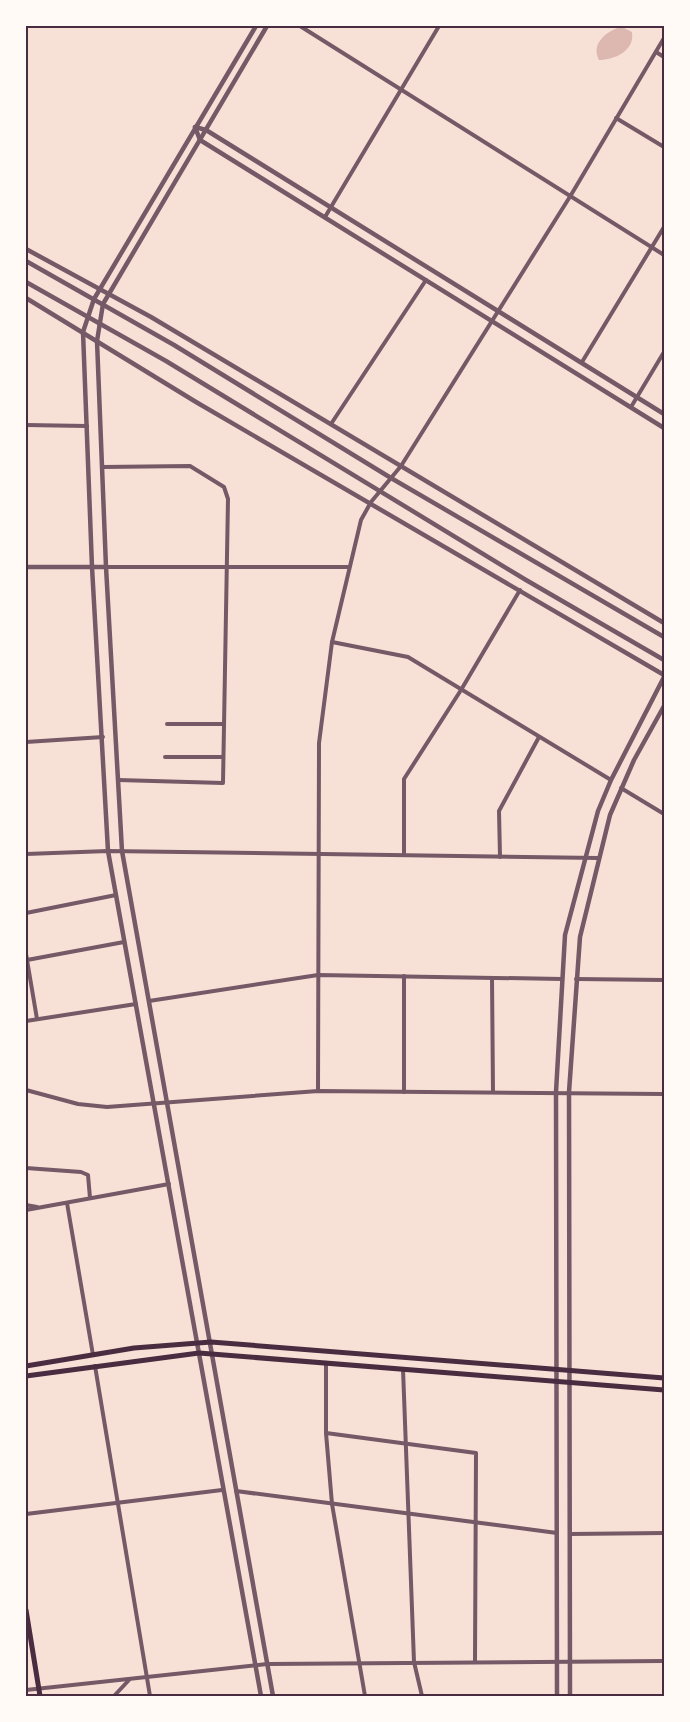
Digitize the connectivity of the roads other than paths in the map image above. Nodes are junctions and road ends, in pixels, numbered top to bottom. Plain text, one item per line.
1 (256, 26) edge
2 (267, 26) edge
3 (300, 26) edge
4 (439, 26) edge
5 (664, 38) edge
6 (656, 52) junction
7 (664, 57) edge
8 (401, 90) junction
9 (616, 118) junction
10 (195, 127) junction
11 (206, 130) junction
12 (200, 140) junction
13 (664, 147) edge
14 (571, 195) junction
15 (331, 207) junction
16 (325, 217) junction
17 (664, 226) edge
18 (652, 247) junction
19 (26, 249) edge
20 (664, 255) edge
21 (26, 261) edge
22 (426, 280) junction
23 (26, 282) edge
24 (100, 289) junction
25 (109, 294) junction
26 (26, 298) edge
27 (94, 299) junction
28 (103, 304) junction
29 (498, 310) junction
30 (87, 315) junction
31 (491, 321) junction
32 (98, 322) junction
33 (84, 332) junction
34 (97, 341) junction
35 (664, 352) edge
36 (582, 362) junction
37 (637, 397) junction
38 (630, 407) junction
39 (664, 414) edge
40 (331, 424) junction
41 (26, 425) edge
42 (87, 426) junction
43 (664, 428) edge
44 (401, 465) junction
45 (102, 467) junction
46 (391, 478) junction
47 (380, 491) junction
48 (371, 502) junction
49 (26, 567) edge
50 (92, 567) junction
51 (106, 567) junction
52 (348, 567) junction
53 (226, 568) junction
54 (520, 590) junction
55 (664, 623) edge
56 (664, 637) edge
57 (332, 642) junction
58 (664, 660) edge
59 (664, 676) edge
60 (461, 690) junction
61 (664, 706) edge
62 (167, 724) dead end
63 (222, 724) junction
64 (539, 736) junction
65 (103, 737) junction
66 (26, 742) edge
67 (165, 757) dead end
68 (223, 757) junction
69 (118, 780) junction
70 (611, 780) junction
71 (621, 788) junction
72 (664, 814) edge
73 (108, 851) junction
74 (122, 851) junction
75 (26, 854) edge
76 (319, 854) junction
77 (404, 855) junction
78 (500, 857) junction
79 (584, 858) junction
80 (598, 858) junction
81 (116, 895) junction
82 (26, 913) edge
83 (124, 942) junction
84 (26, 957) edge
85 (318, 975) junction
86 (404, 976) junction
87 (492, 978) junction
88 (561, 979) junction
89 (576, 979) junction
90 (664, 980) edge
91 (149, 1001) junction
92 (136, 1004) junction
93 (38, 1019) junction
94 (26, 1021) edge
95 (26, 1090) edge
96 (318, 1091) junction
97 (404, 1092) junction
98 (493, 1092) junction
99 (556, 1092) junction
100 (569, 1092) junction
101 (664, 1094) edge
102 (167, 1102) junction
103 (154, 1104) junction
104 (26, 1168) edge
105 (169, 1184) junction
106 (90, 1198) junction
107 (67, 1203) junction
108 (26, 1208) edge
109 (197, 1342) junction
110 (211, 1342) junction
111 (199, 1353) junction
112 (213, 1354) junction
113 (93, 1355) junction
114 (326, 1362) junction
115 (26, 1366) edge
116 (95, 1366) junction
117 (403, 1369) junction
118 (556, 1369) junction
119 (570, 1370) junction
120 (26, 1376) edge
121 (664, 1378) edge
122 (556, 1382) junction
123 (570, 1383) junction
124 (664, 1390) edge
125 (326, 1433) junction
126 (405, 1442) junction
127 (222, 1490) junction
128 (236, 1491) junction
129 (118, 1503) junction
130 (332, 1504) junction
131 (407, 1513) junction
132 (26, 1514) edge
133 (476, 1522) junction
134 (556, 1533) junction
135 (664, 1533) edge
136 (570, 1534) junction
137 (26, 1610) edge
138 (557, 1661) junction
139 (570, 1661) junction
140 (664, 1661) edge
141 (414, 1662) junction
142 (475, 1662) junction
143 (359, 1663) junction
144 (267, 1664) junction
145 (254, 1666) junction
146 (146, 1677) junction
147 (129, 1679) junction
148 (39, 1689) junction
149 (26, 1690) edge
150 (40, 1696) edge
151 (114, 1696) edge
152 (150, 1696) edge
153 (261, 1696) edge
154 (273, 1696) edge
155 (365, 1696) edge
156 (422, 1696) edge
157 (557, 1696) edge
158 (570, 1696) edge

1 - 10 street
2 - 11 street
3 - 8 street
4 - 8 street
5 - 6 street
6 - 7 street
6 - 9 street
8 - 14 street
8 - 15 street
9 - 13 street
9 - 14 street
10 - 11 street
10 - 12 street
10 - 24 street
11 - 12 street
11 - 15 street
12 - 16 street
12 - 25 street
14 - 18 street
14 - 29 street
15 - 16 street
15 - 29 street
16 - 22 street
17 - 18 street
18 - 20 street
18 - 36 street
19 - 24 street
21 - 27 street
22 - 31 street
22 - 40 street
23 - 30 street
24 - 25 street
24 - 27 street
25 - 28 street
25 - 40 street
26 - 33 street
27 - 28 street
27 - 30 street
28 - 32 street
28 - 46 street
29 - 31 street
29 - 36 street
30 - 32 street
30 - 33 street
31 - 38 street
31 - 44 street
32 - 34 street
32 - 47 street
33 - 34 street
33 - 42 street
34 - 45 street
34 - 48 street
35 - 37 street
36 - 37 street
37 - 38 street
37 - 39 street
38 - 43 street
40 - 44 street
41 - 42 street
42 - 50 street
44 - 46 street
44 - 55 street
45 - 51 street
45 - 53 street
46 - 47 street
46 - 56 street
47 - 48 street
47 - 58 street
48 - 52 street
48 - 54 street
49 - 50 street
50 - 51 street
50 - 65 street
51 - 53 street
51 - 69 street
52 - 53 street
52 - 57 street
53 - 63 street
54 - 59 street
54 - 60 street
57 - 60 street
57 - 76 street
59 - 70 street
60 - 64 street
60 - 77 street
61 - 71 street
62 - 63 street
63 - 68 street
64 - 70 street
64 - 78 street
65 - 66 street
65 - 73 street
67 - 68 street
68 - 69 street
69 - 74 street
70 - 79 street
71 - 72 street
71 - 80 street
73 - 74 street
73 - 75 street
73 - 81 street
74 - 76 street
74 - 91 street
76 - 77 street
76 - 85 street
77 - 78 street
78 - 79 street
79 - 80 street
79 - 88 street
80 - 89 street
81 - 82 street
81 - 83 street
83 - 84 street
83 - 92 street
84 - 93 street
85 - 86 street
85 - 91 street
85 - 96 street
86 - 87 street
86 - 97 street
87 - 88 street
87 - 98 street
88 - 99 street
89 - 90 street
89 - 100 street
91 - 102 street
92 - 93 street
92 - 103 street
93 - 94 street
95 - 103 street
96 - 97 street
96 - 102 street
97 - 98 street
98 - 99 street
99 - 100 street
99 - 118 street
100 - 101 street
100 - 119 street
102 - 103 street
102 - 110 street
103 - 105 street
104 - 106 street
105 - 106 street
105 - 109 street
106 - 107 street
107 - 108 street
107 - 113 street
109 - 110 main road
109 - 111 street
109 - 113 main road
110 - 112 street
110 - 118 main road
111 - 112 main road
111 - 116 main road
111 - 127 street
112 - 114 main road
112 - 128 street
113 - 115 main road
114 - 117 main road
114 - 125 street
116 - 120 main road
116 - 129 street
117 - 122 main road
117 - 126 street
118 - 119 main road
118 - 122 street
119 - 121 main road
119 - 123 street
122 - 123 main road
122 - 134 street
123 - 124 main road
123 - 136 street
125 - 126 street
125 - 130 street
126 - 131 street
126 - 133 street
127 - 129 street
127 - 145 street
128 - 130 street
128 - 144 street
129 - 132 street
129 - 146 street
130 - 131 street
130 - 143 street
131 - 133 street
131 - 141 street
133 - 134 street
133 - 142 street
134 - 138 street
135 - 136 street
136 - 139 street
137 - 148 main road
138 - 139 street
138 - 142 street
138 - 157 street
139 - 140 street
139 - 158 street
141 - 142 street
141 - 143 street
141 - 156 street
143 - 144 street
143 - 155 street
144 - 145 street
144 - 154 street
145 - 146 street
145 - 153 street
146 - 147 street
146 - 152 street
147 - 148 street
147 - 151 street
148 - 149 street
148 - 150 main road

